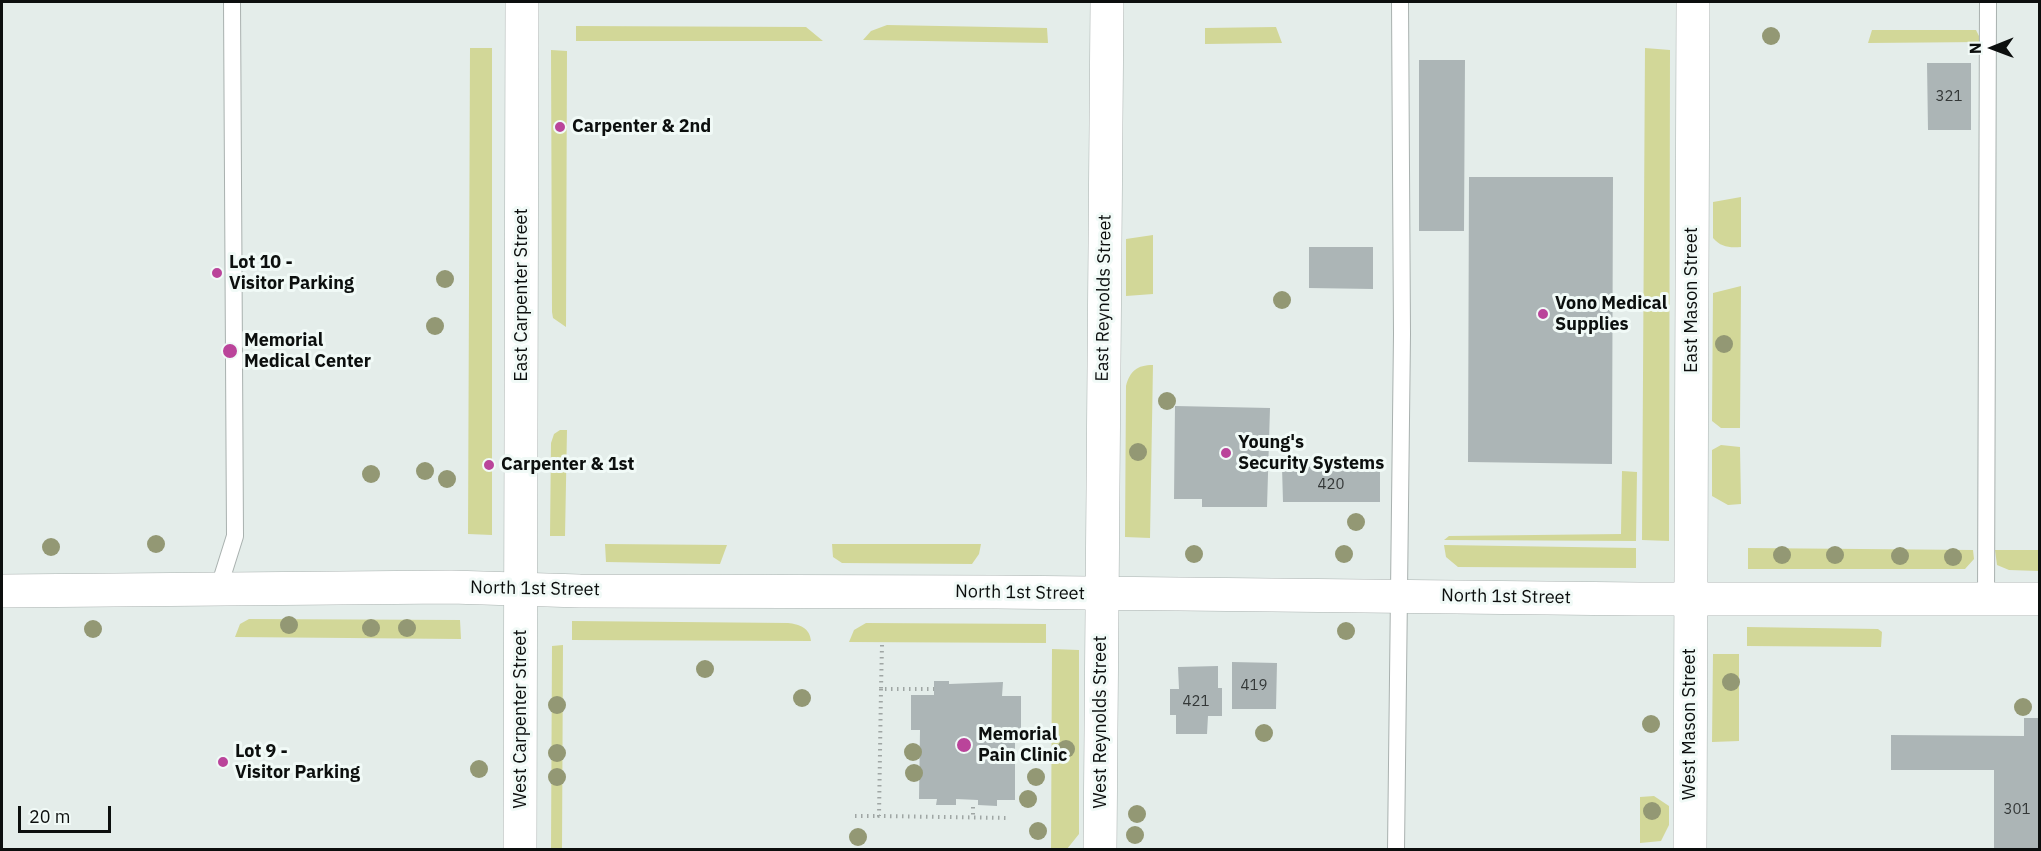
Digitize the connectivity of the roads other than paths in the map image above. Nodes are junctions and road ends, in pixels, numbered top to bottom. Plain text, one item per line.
1 (232, 2) edge
2 (522, 2) edge
3 (1107, 2) edge
4 (1400, 2) edge
5 (1693, 2) edge
6 (1988, 2) edge
7 (521, 589) junction
8 (218, 590) junction
9 (2, 591) edge
10 (1102, 594) junction
11 (1399, 596) junction
12 (1691, 599) junction
13 (1986, 599) junction
14 (2040, 599) edge
15 (520, 849) edge
16 (1100, 849) edge
17 (1396, 849) edge
18 (1690, 849) edge

1 - 8 lane
2 - 7 street, East Carpenter Street
3 - 10 street, East Reynolds Street
4 - 11 lane
5 - 12 street, East Mason Street
6 - 13 lane
7 - 8 street, North 1st Street
7 - 10 street, North 1st Street
7 - 15 street, West Carpenter Street
8 - 9 street, North 1st Street
10 - 11 street, North 1st Street
10 - 16 street, West Reynolds Street
11 - 12 street, North 1st Street
11 - 17 lane
12 - 13 street, North 1st Street
12 - 18 street, West Mason Street
13 - 14 street, North 1st Street

